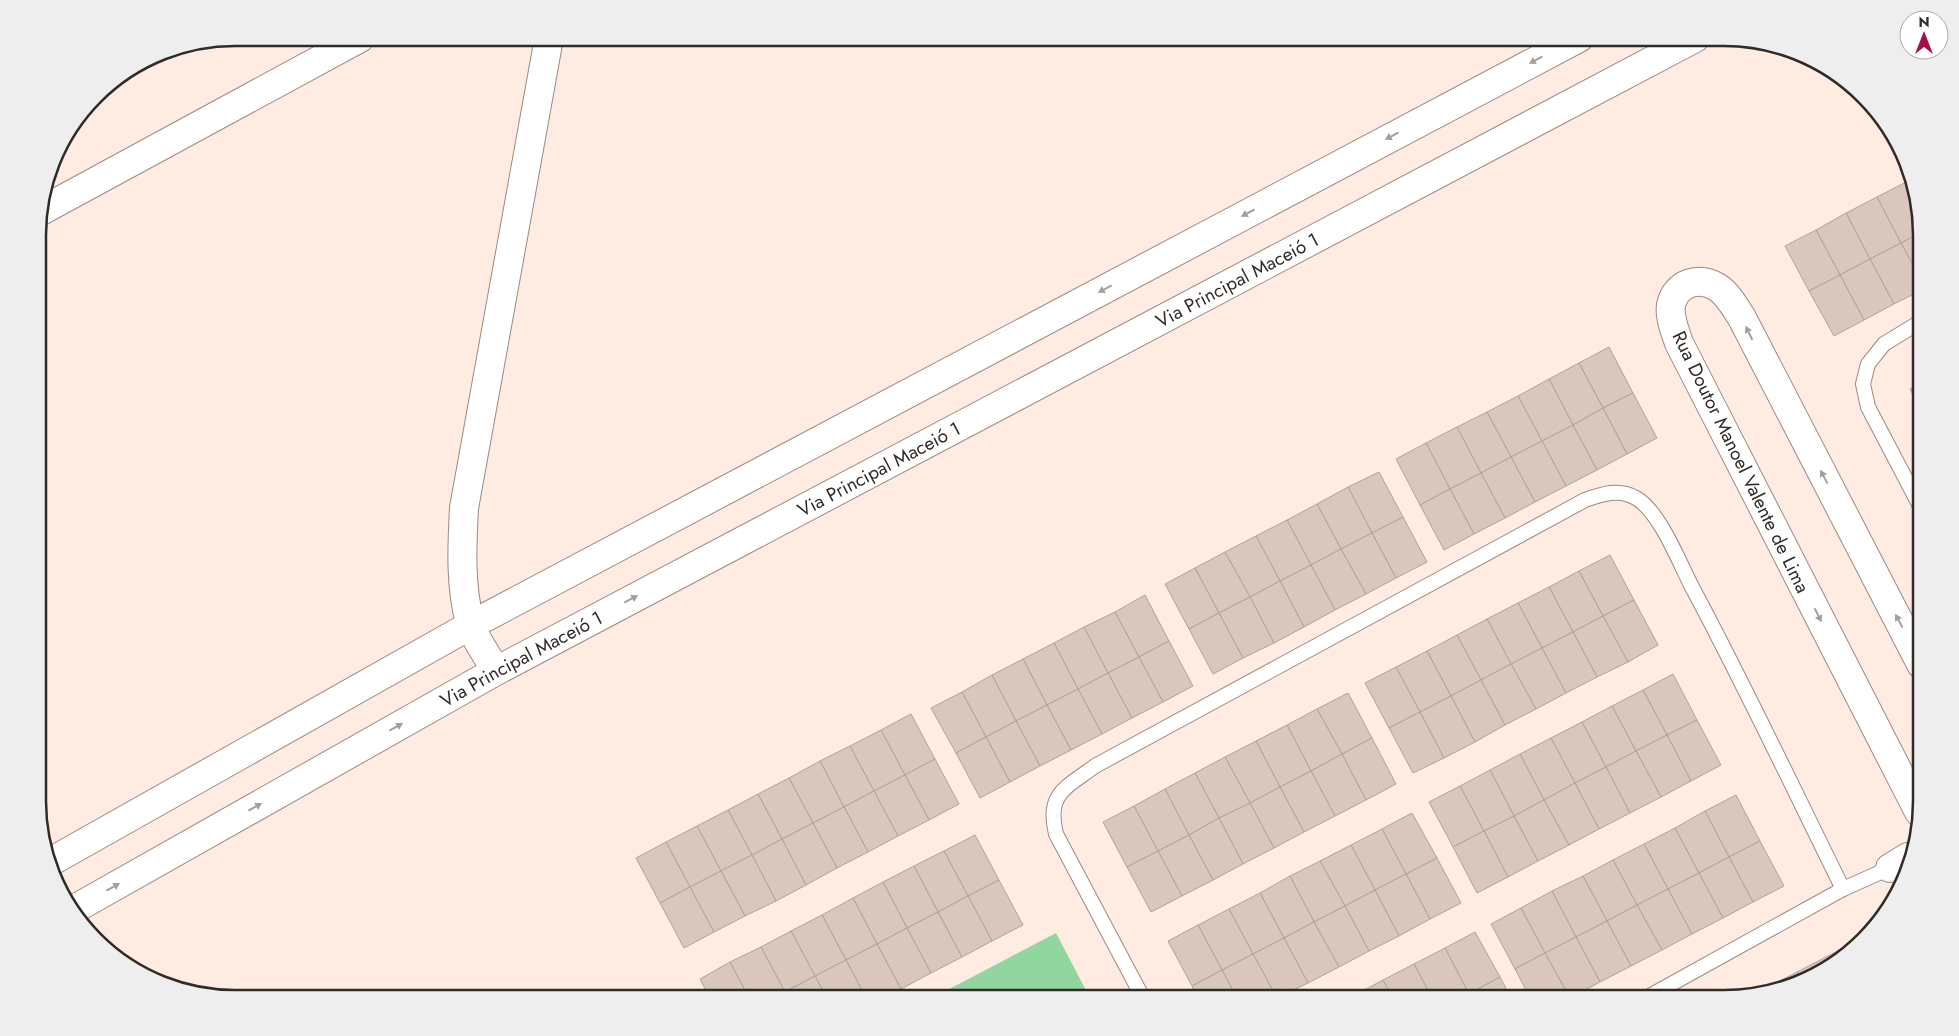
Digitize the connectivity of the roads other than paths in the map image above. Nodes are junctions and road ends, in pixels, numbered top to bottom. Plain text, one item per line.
1 (345, 46) edge
2 (548, 46) edge
3 (1564, 46) edge
4 (1679, 46) edge
5 (49, 207) edge
6 (1913, 326) edge
7 (1913, 493) edge
8 (471, 625) junction
9 (1913, 649) edge
10 (496, 671) junction
11 (1913, 796) edge
12 (55, 859) edge
13 (1899, 862) edge
14 (1843, 889) junction
15 (79, 907) edge
16 (1139, 990) edge
17 (1660, 990) edge

1 - 5 street
2 - 8 street
3 -> 8 street
10 -> 4 street, Via Principal Maceió 1
6 - 7 lane
8 - 10 street
8 - 12 street
9 -> 11 street, Rua Doutor Manoel Valente de Lima
15 -> 10 street, Via Principal Maceió 1
13 - 14 lane
14 - 16 lane
14 - 17 lane

